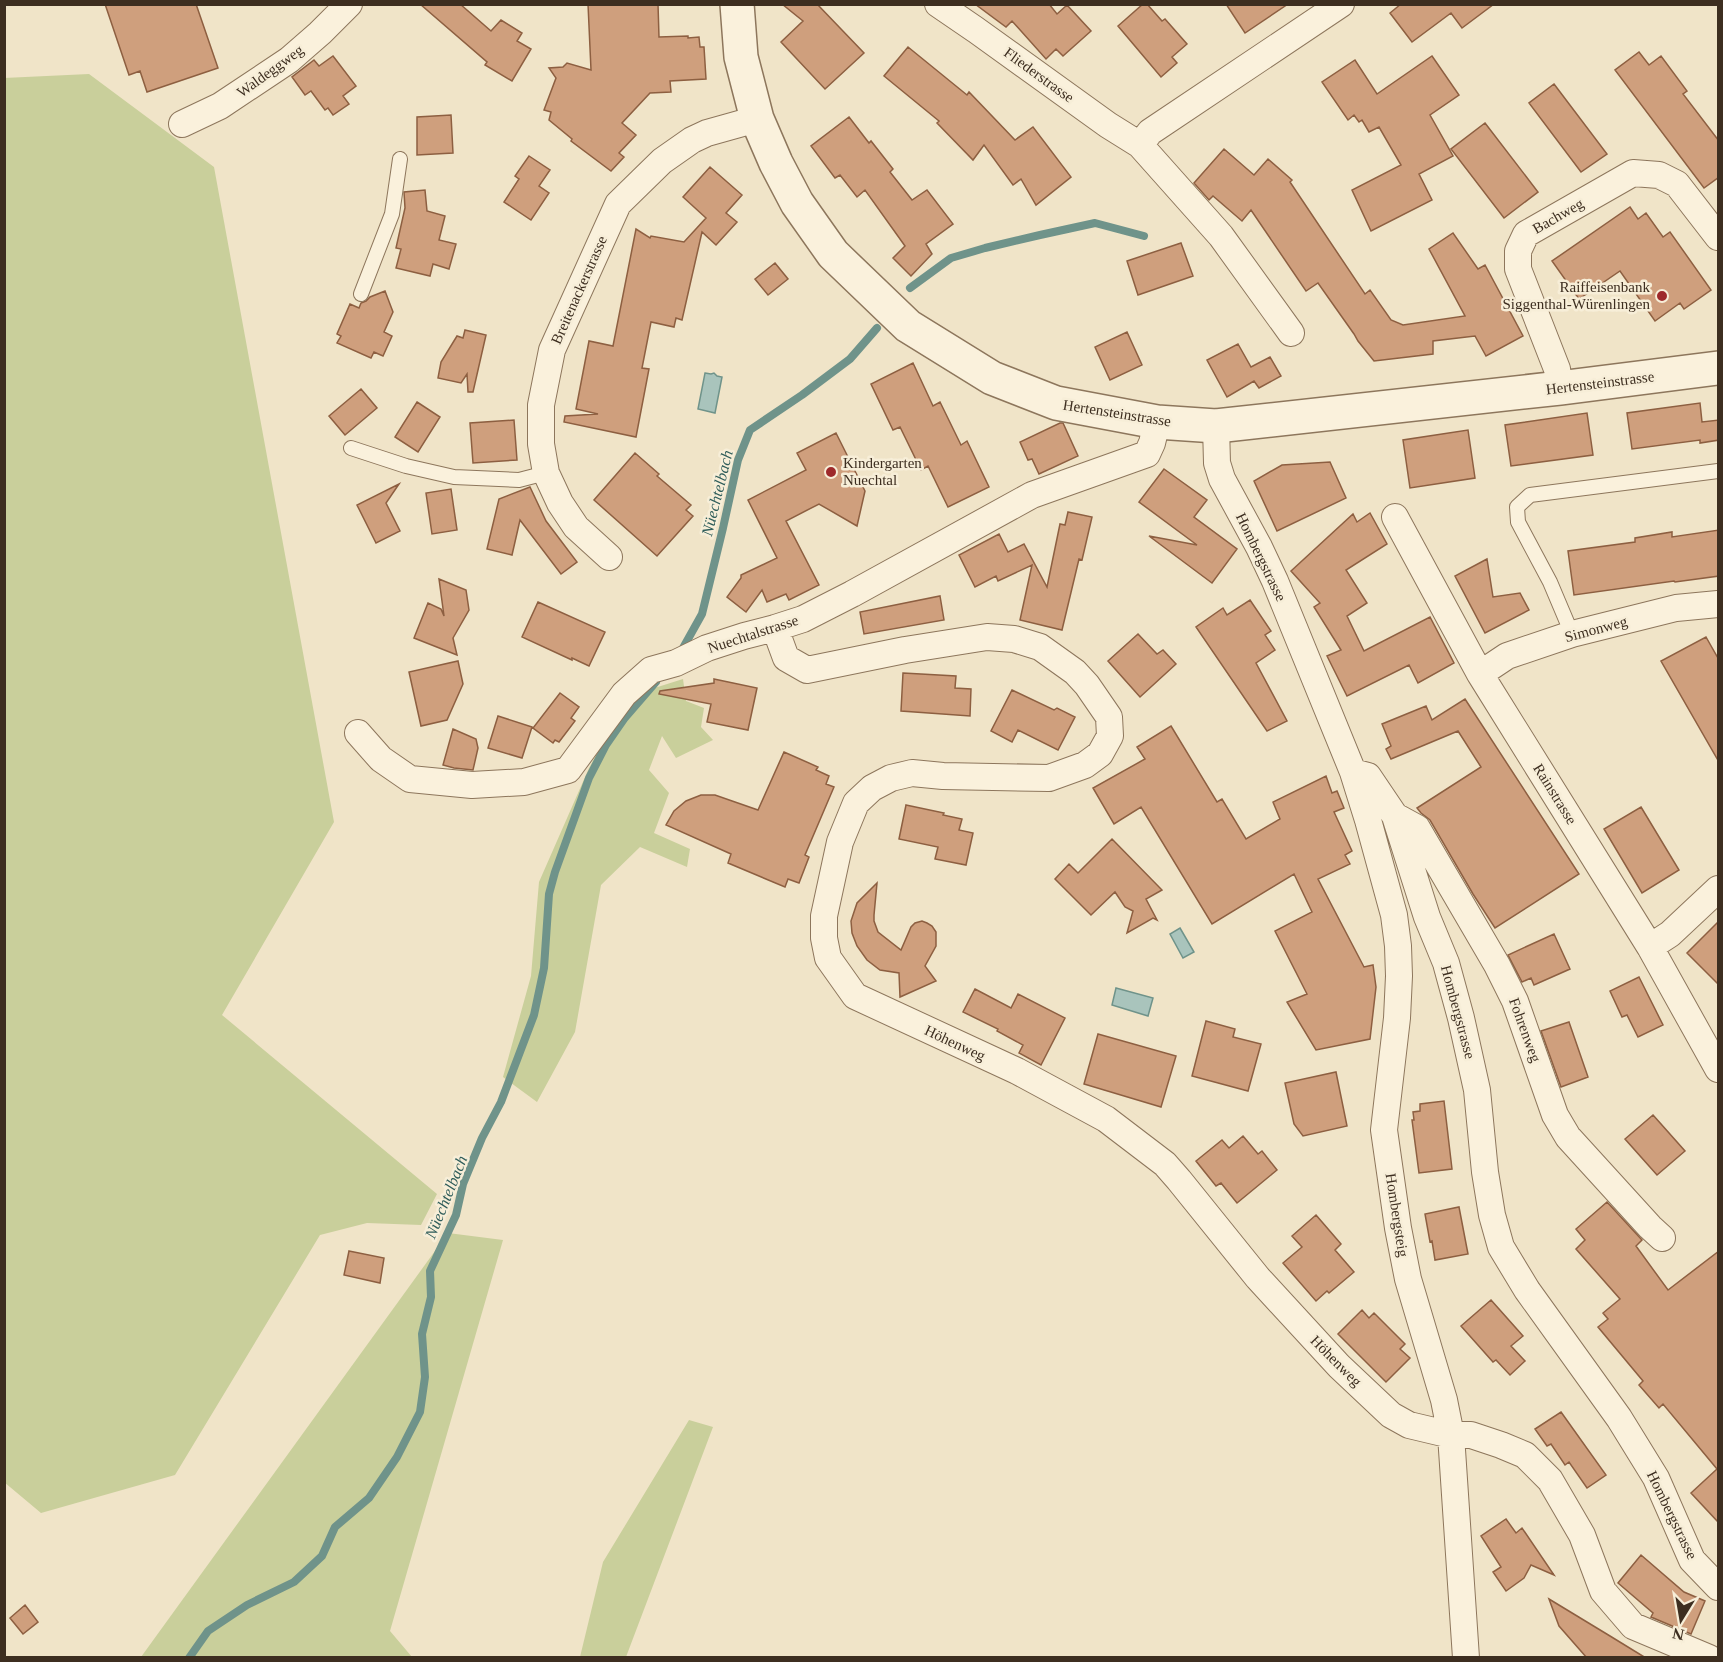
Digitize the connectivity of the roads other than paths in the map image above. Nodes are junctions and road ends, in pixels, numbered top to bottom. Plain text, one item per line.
1 (349, 4) edge
2 (737, 4) edge
3 (938, 4) edge
4 (1332, 7) edge
5 (757, 119) junction
6 (182, 124) dead end
7 (1140, 145) junction
8 (400, 159) dead end
9 (1719, 237) edge
10 (362, 294) dead end
11 (1291, 333) dead end
12 (1719, 368) edge
13 (1560, 388) junction
14 (1157, 422) junction
15 (1216, 426) junction
16 (351, 448) dead end
17 (1719, 471) edge
18 (546, 473) junction
19 (1395, 517) dead end
20 (609, 557) dead end
21 (1719, 604) edge
22 (775, 628) junction
23 (1572, 634) junction
24 (1480, 674) junction
25 (358, 733) dead end
26 (1353, 772) junction
27 (1395, 816) junction
28 (1719, 889) edge
29 (1650, 947) junction
30 (1719, 1069) edge
31 (1662, 1238) dead end
32 (1451, 1435) junction
33 (1719, 1587) edge
34 (1466, 1658) edge
35 (1708, 1658) edge

1 - 6 street, Waldeggweg
2 - 5 street, Hertensteinstrasse
3 - 7 street, Fliederstrasse
4 - 7 street
5 - 14 street, Hertensteinstrasse
5 - 18 street, Breitenackerstrasse
7 - 11 street, Fliederstrasse
8 - 10 lane
9 - 13 street, Bachweg
12 - 13 street, Hertensteinstrasse
13 - 15 street, Hertensteinstrasse
14 - 15 street, Hertensteinstrasse
14 - 22 street, Nuechtalstrasse
15 - 26 street, Hombergstrasse
16 - 18 lane
17 - 23 lane
18 - 20 street, Breitenackerstrasse
19 - 24 street, Rainstrasse
21 - 23 street, Simonweg
22 - 25 street, Nuechtalstrasse
22 - 32 street, Höhenweg
23 - 24 street, Simonweg
24 - 29 street, Rainstrasse
26 - 27 street, Hombergstrasse
26 - 32 street, Hombergsteig
27 - 31 street, Fohrenweg
27 - 33 street, Hombergstrasse
28 - 29 street
29 - 30 street, Rainstrasse
32 - 34 street, Hombergsteig
32 - 35 street, Höhenweg

